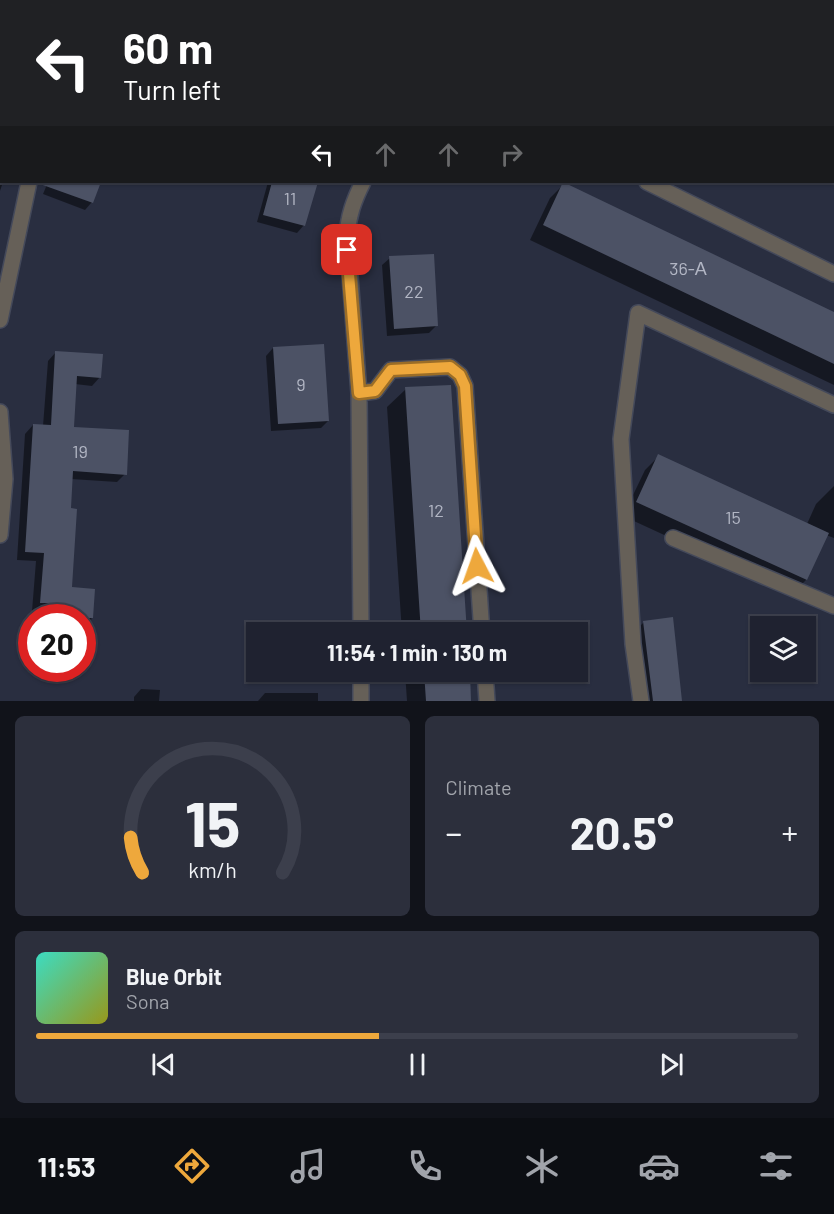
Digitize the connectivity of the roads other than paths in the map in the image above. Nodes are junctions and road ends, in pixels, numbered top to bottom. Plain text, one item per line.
1 (29, 183) edge
2 (363, 183) edge
3 (649, 183) edge
4 (834, 274) edge
5 (0, 320) edge
6 (359, 393) junction
7 (834, 405) edge
8 (0, 412) edge
9 (0, 535) edge
10 (673, 538) dead end
11 (834, 606) edge
12 (361, 622) edge
13 (481, 622) edge
14 (361, 682) edge
15 (486, 682) edge
16 (361, 701) edge
17 (487, 701) edge
18 (641, 701) edge

1 - 5 street
2 - 6 street
3 - 4 street
6 - 12 street
6 - 13 street
7 - 18 street
8 - 9 street
10 - 11 street
14 - 16 street
15 - 17 street

